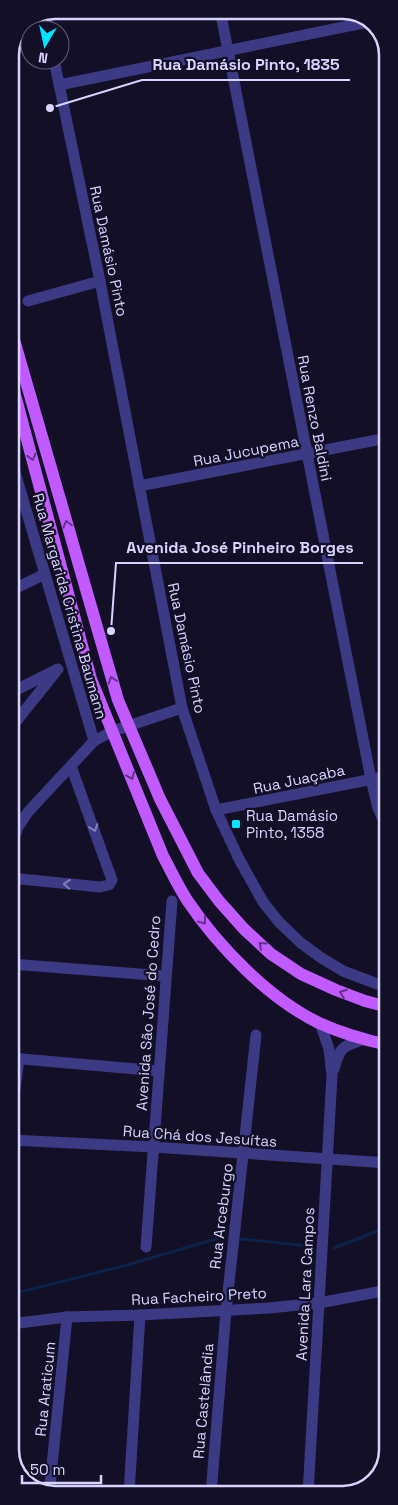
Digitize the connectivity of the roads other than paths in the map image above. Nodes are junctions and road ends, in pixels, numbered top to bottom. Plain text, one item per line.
1 (222, 19) edge
2 (360, 24) edge
3 (227, 50) junction
4 (56, 70) edge
5 (58, 84) junction
6 (100, 281) junction
7 (28, 301) dead end
8 (19, 358) edge
9 (19, 410) edge
10 (379, 440) edge
11 (307, 454) junction
12 (139, 486) junction
13 (19, 496) edge
14 (45, 574) junction
15 (19, 586) edge
16 (72, 664) junction
17 (58, 669) junction
18 (19, 688) edge
19 (182, 708) junction
20 (19, 718) edge
21 (130, 725) junction
22 (113, 731) junction
23 (94, 741) junction
24 (71, 766) junction
25 (379, 778) edge
26 (371, 779) junction
27 (216, 810) junction
28 (379, 810) edge
29 (19, 826) edge
30 (19, 879) edge
31 (172, 902) dead end
32 (19, 965) edge
33 (166, 976) junction
34 (379, 985) edge
35 (379, 1004) edge
36 (320, 1023) junction
37 (256, 1035) dead end
38 (365, 1039) junction
39 (379, 1043) edge
40 (19, 1058) edge
41 (159, 1071) junction
42 (332, 1076) junction
43 (19, 1140) edge
44 (152, 1147) junction
45 (243, 1153) junction
46 (326, 1160) junction
47 (379, 1163) edge
48 (146, 1248) dead end
49 (379, 1292) edge
50 (319, 1303) junction
51 (226, 1311) junction
52 (140, 1315) junction
53 (67, 1317) junction
54 (19, 1323) edge
55 (50, 1486) edge
56 (129, 1486) edge
57 (212, 1486) edge
58 (308, 1486) edge

1 - 3 street, Rua Renzo Baldini
2 - 3 street
3 - 5 street
3 - 11 street, Rua Renzo Baldini
4 - 5 street, Rua Damásio Pinto
5 - 6 street, Rua Damásio Pinto
6 - 7 street
6 - 12 street, Rua Damásio Pinto
21 -> 8 main road
9 -> 22 main road
10 - 11 street, Rua Jucupema
11 - 12 street, Rua Jucupema
11 - 26 street, Rua Renzo Baldini
12 - 19 street, Rua Damásio Pinto
13 - 14 street, Rua Margarida Cristina Baumann
14 - 15 street
14 - 16 street, Rua Margarida Cristina Baumann
16 - 17 street
16 - 23 street, Rua Margarida Cristina Baumann
17 - 18 street
17 - 20 street
19 - 21 street
19 - 27 street, Rua Damásio Pinto
21 - 22 street
35 -> 21 main road
22 - 23 street
22 -> 36 main road
23 - 24 street
24 - 29 street
24 -> 30 street
25 - 26 street, Rua Juaçaba
26 - 27 street, Rua Juaçaba
26 - 28 street, Rua Renzo Baldini
27 - 34 street, Rua Damásio Pinto
31 - 33 street, Avenida São José do Cedro
32 - 33 street
33 - 41 street, Avenida São José do Cedro
36 - 38 main road
36 - 42 street, Avenida Lara Campos
37 - 45 street, Rua Arceburgo
38 - 39 main road
38 - 42 street, Avenida Lara Campos
40 - 41 street
41 - 44 street, Avenida São José do Cedro
42 - 46 street, Avenida Lara Campos
43 - 44 street, Rua Chá dos Jesuítas
44 - 45 street, Rua Chá dos Jesuítas
44 - 48 street, Avenida São José do Cedro
45 - 46 street, Rua Chá dos Jesuítas
45 - 51 street, Rua Arceburgo
46 - 47 street, Rua Chá dos Jesuítas
46 - 50 street, Avenida Lara Campos
49 - 50 street, Rua Facheiro Preto
50 - 51 street, Rua Facheiro Preto
50 - 58 street, Avenida Lara Campos
51 - 52 street, Rua Facheiro Preto
51 - 57 street, Rua Castelândia
52 - 53 street, Rua Facheiro Preto
52 - 56 street
53 - 54 street, Rua Facheiro Preto
53 - 55 street, Rua Araticum

